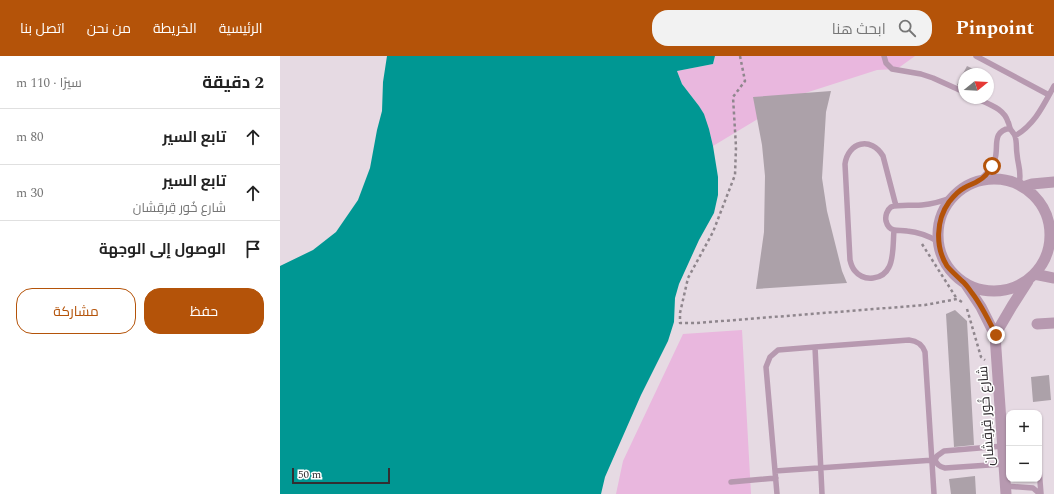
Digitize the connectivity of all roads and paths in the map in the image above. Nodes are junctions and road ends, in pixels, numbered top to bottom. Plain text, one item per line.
1 (740, 56) edge
2 (884, 56) edge
3 (976, 56) edge
4 (1054, 86) edge
5 (958, 89) edge
6 (1049, 95) junction
7 (989, 104) edge
8 (1010, 128) junction
9 (1015, 136) junction
10 (978, 181) junction
11 (1054, 182) edge
12 (1021, 186) junction
13 (953, 197) junction
14 (896, 206) junction
15 (894, 230) junction
16 (915, 232) junction
17 (939, 242) junction
18 (1032, 276) junction
19 (1054, 278) edge
20 (963, 281) junction
21 (957, 299) junction
22 (1054, 323) edge
23 (1037, 324) dead end
24 (996, 335) junction
25 (815, 347) junction
26 (997, 362) junction
27 (1003, 446) junction
28 (933, 460) junction
29 (1004, 464) junction
30 (820, 468) junction
31 (775, 471) junction
32 (776, 478) junction
33 (731, 482) dead end
34 (1040, 482) edge
35 (1006, 490) edge
36 (777, 494) edge
37 (822, 494) edge
38 (934, 494) edge
39 (1041, 494) edge

1 - 21 path
2 - 5 lane
3 - 6 lane
4 - 6 lane
6 - 9 lane
7 - 8 lane
8 - 9 lane
8 - 10 lane
9 - 12 lane
10 - 12 street
10 - 13 street
11 - 12 street
12 - 18 street
13 - 14 lane
13 - 17 street
14 - 15 lane
14 - 15 lane
15 - 16 lane
16 - 17 lane
16 - 21 path
17 - 20 street
18 - 19 street
18 - 20 street
18 - 24 street
20 - 24 street, شارع خُور قِرقِشان
21 - 26 path
22 - 23 street
24 - 26 street, شارع خُور قِرقِشان
25 - 28 lane
25 - 30 lane
25 - 31 lane
26 - 27 street, شارع خُور قِرقِشان
27 - 28 lane
27 - 29 street, شارع خُور قِرقِشان
28 - 29 lane
28 - 30 lane
28 - 38 lane
29 - 35 street, شارع خُور قِرقِشان
30 - 31 lane
30 - 37 lane
31 - 32 lane
32 - 33 lane
32 - 36 lane
34 - 39 lane
35 - 39 lane

